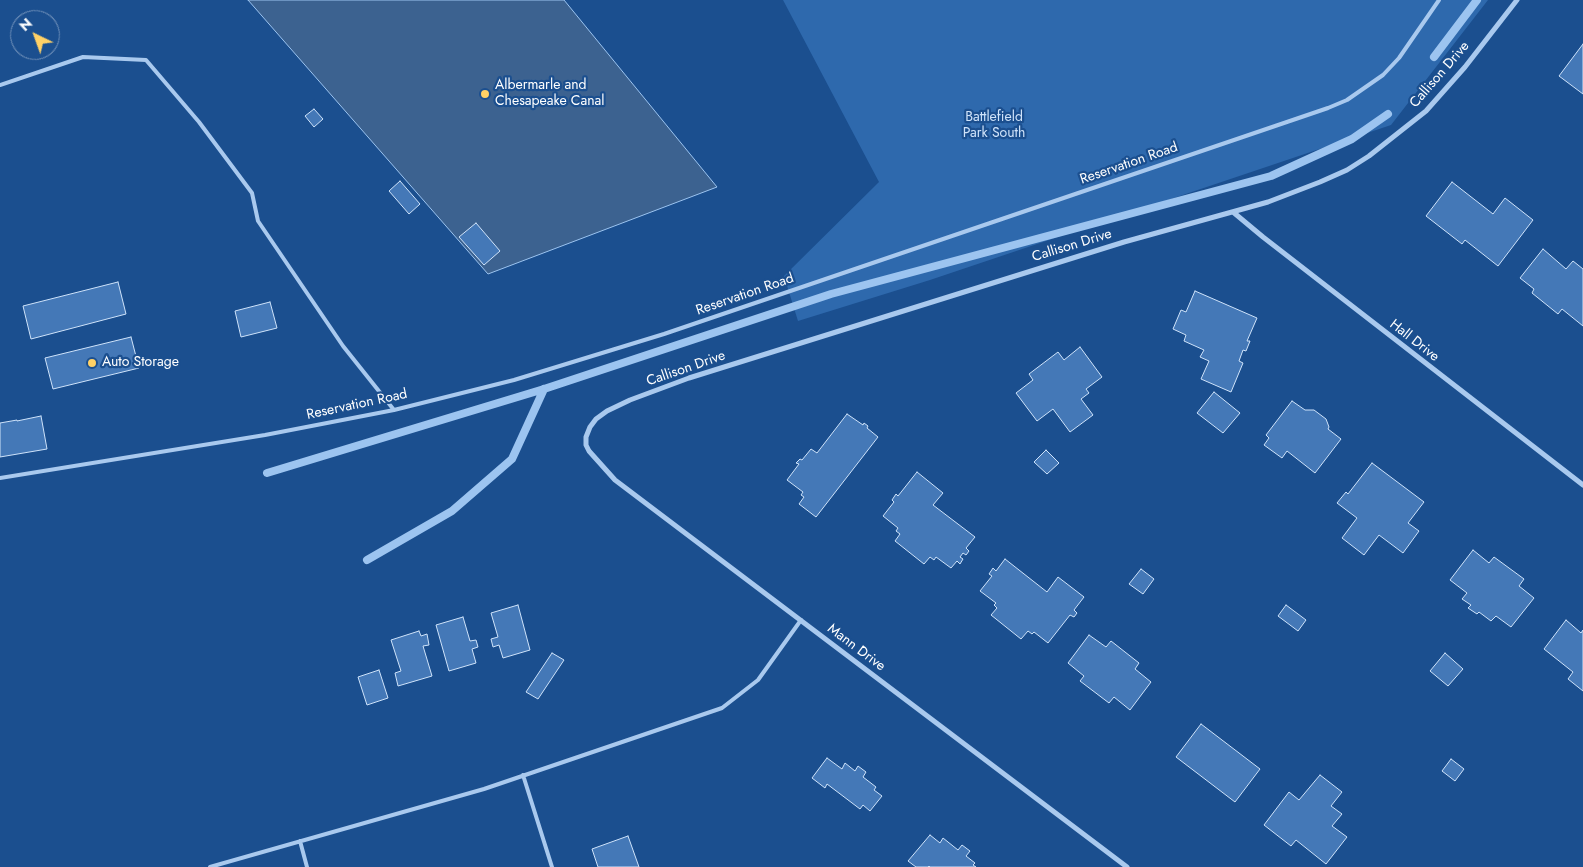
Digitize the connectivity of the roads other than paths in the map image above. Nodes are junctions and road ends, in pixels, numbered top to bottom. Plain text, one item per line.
1 (1439, 0) edge
2 (1517, 0) edge
3 (0, 85) edge
4 (1233, 212) junction
5 (394, 410) junction
6 (586, 437) joint
7 (0, 478) edge
8 (1583, 485) edge
9 (801, 620) junction
10 (523, 775) junction
11 (300, 841) junction
12 (210, 867) edge
13 (307, 867) edge
14 (552, 867) edge
15 (1126, 867) edge

1 - 5 lane, Reservation Road
2 - 4 street, Callison Drive
3 - 5 lane
4 - 6 street, Callison Drive
4 - 8 street, Hall Drive
5 - 7 lane, Reservation Road
6 - 9 street, Mann Drive
9 - 10 lane
9 - 15 street, Mann Drive
10 - 11 lane
10 - 14 lane
11 - 12 lane
11 - 13 lane

